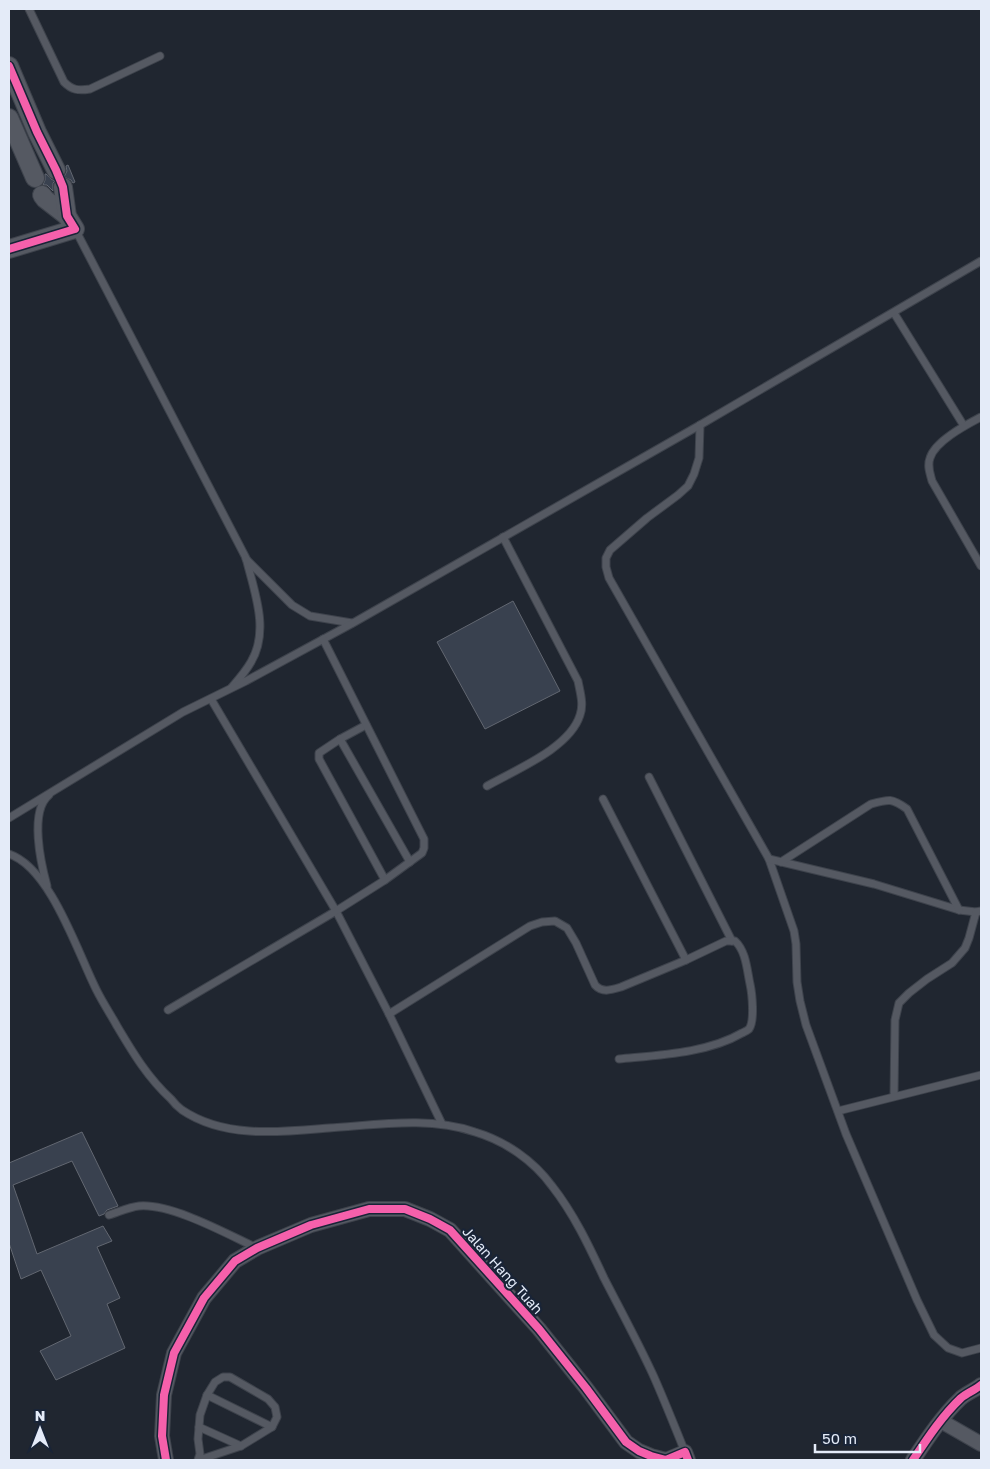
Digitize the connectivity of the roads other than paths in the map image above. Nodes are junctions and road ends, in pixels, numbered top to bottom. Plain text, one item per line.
1 (30, 9) edge
2 (160, 56) dead end
3 (9, 66) edge
4 (28, 110) junction
5 (9, 118) edge
6 (56, 170) dead end
7 (35, 178) dead end
8 (63, 187) dead end
9 (42, 195) dead end
10 (71, 222) junction
11 (9, 249) edge
12 (981, 262) edge
13 (894, 313) junction
14 (981, 417) edge
15 (700, 425) junction
16 (964, 426) junction
17 (503, 537) junction
18 (246, 558) junction
19 (981, 566) edge
20 (353, 623) junction
21 (323, 639) junction
22 (231, 689) junction
23 (211, 699) junction
24 (366, 725) junction
25 (340, 739) junction
26 (649, 777) dead end
27 (62, 785) junction
28 (487, 786) dead end
29 (603, 799) dead end
30 (9, 818) edge
31 (9, 854) edge
32 (769, 859) junction
33 (410, 862) junction
34 (781, 862) junction
35 (385, 880) junction
36 (49, 891) junction
37 (959, 910) junction
38 (336, 911) junction
39 (979, 911) edge
40 (732, 941) junction
41 (686, 960) junction
42 (168, 1010) dead end
43 (389, 1014) junction
44 (619, 1059) dead end
45 (981, 1075) edge
46 (894, 1096) junction
47 (838, 1111) junction
48 (442, 1124) junction
49 (109, 1215) dead end
50 (257, 1248) junction
51 (981, 1348) edge
52 (981, 1386) edge
53 (207, 1396) junction
54 (941, 1421) junction
55 (199, 1427) junction
56 (272, 1427) junction
57 (981, 1444) edge
58 (241, 1446) junction
59 (687, 1456) edge
60 (166, 1460) edge
61 (198, 1460) edge
62 (912, 1460) edge

1 - 2 lane
3 - 4 street
4 - 5 street
4 - 6 street
5 - 7 street
8 - 10 street
9 - 10 street
10 - 11 street
10 - 18 lane
12 - 13 lane
13 - 15 lane
13 - 16 lane
14 - 16 lane
15 - 17 lane
15 - 32 lane
16 - 19 lane
17 - 20 lane
17 - 28 lane
18 - 20 lane
18 - 22 lane
20 - 21 lane
21 - 22 lane
21 - 24 lane
22 - 23 lane
23 - 27 lane
23 - 38 lane
24 - 25 lane
24 - 33 lane
25 - 33 lane
25 - 35 lane
26 - 40 lane
27 - 30 lane
27 - 36 lane
29 - 41 lane
31 - 36 lane
32 - 34 lane
32 - 47 lane
33 - 35 lane
34 - 37 lane
34 - 37 lane
35 - 38 lane
36 - 48 lane
37 - 39 lane
38 - 42 lane
38 - 43 lane
39 - 46 lane
40 - 41 lane
40 - 44 lane
41 - 43 lane
43 - 48 lane
45 - 46 lane
46 - 47 lane
47 - 51 lane
48 - 59 lane
49 - 50 lane
50 - 59 street, Jalan Hang Tuah
50 - 60 street, Jalan Hang Tuah
52 - 54 street
53 - 55 lane
53 - 56 lane
53 - 56 lane
54 - 57 street
54 - 62 street
55 - 58 lane
55 - 61 lane
56 - 58 lane
58 - 61 lane

